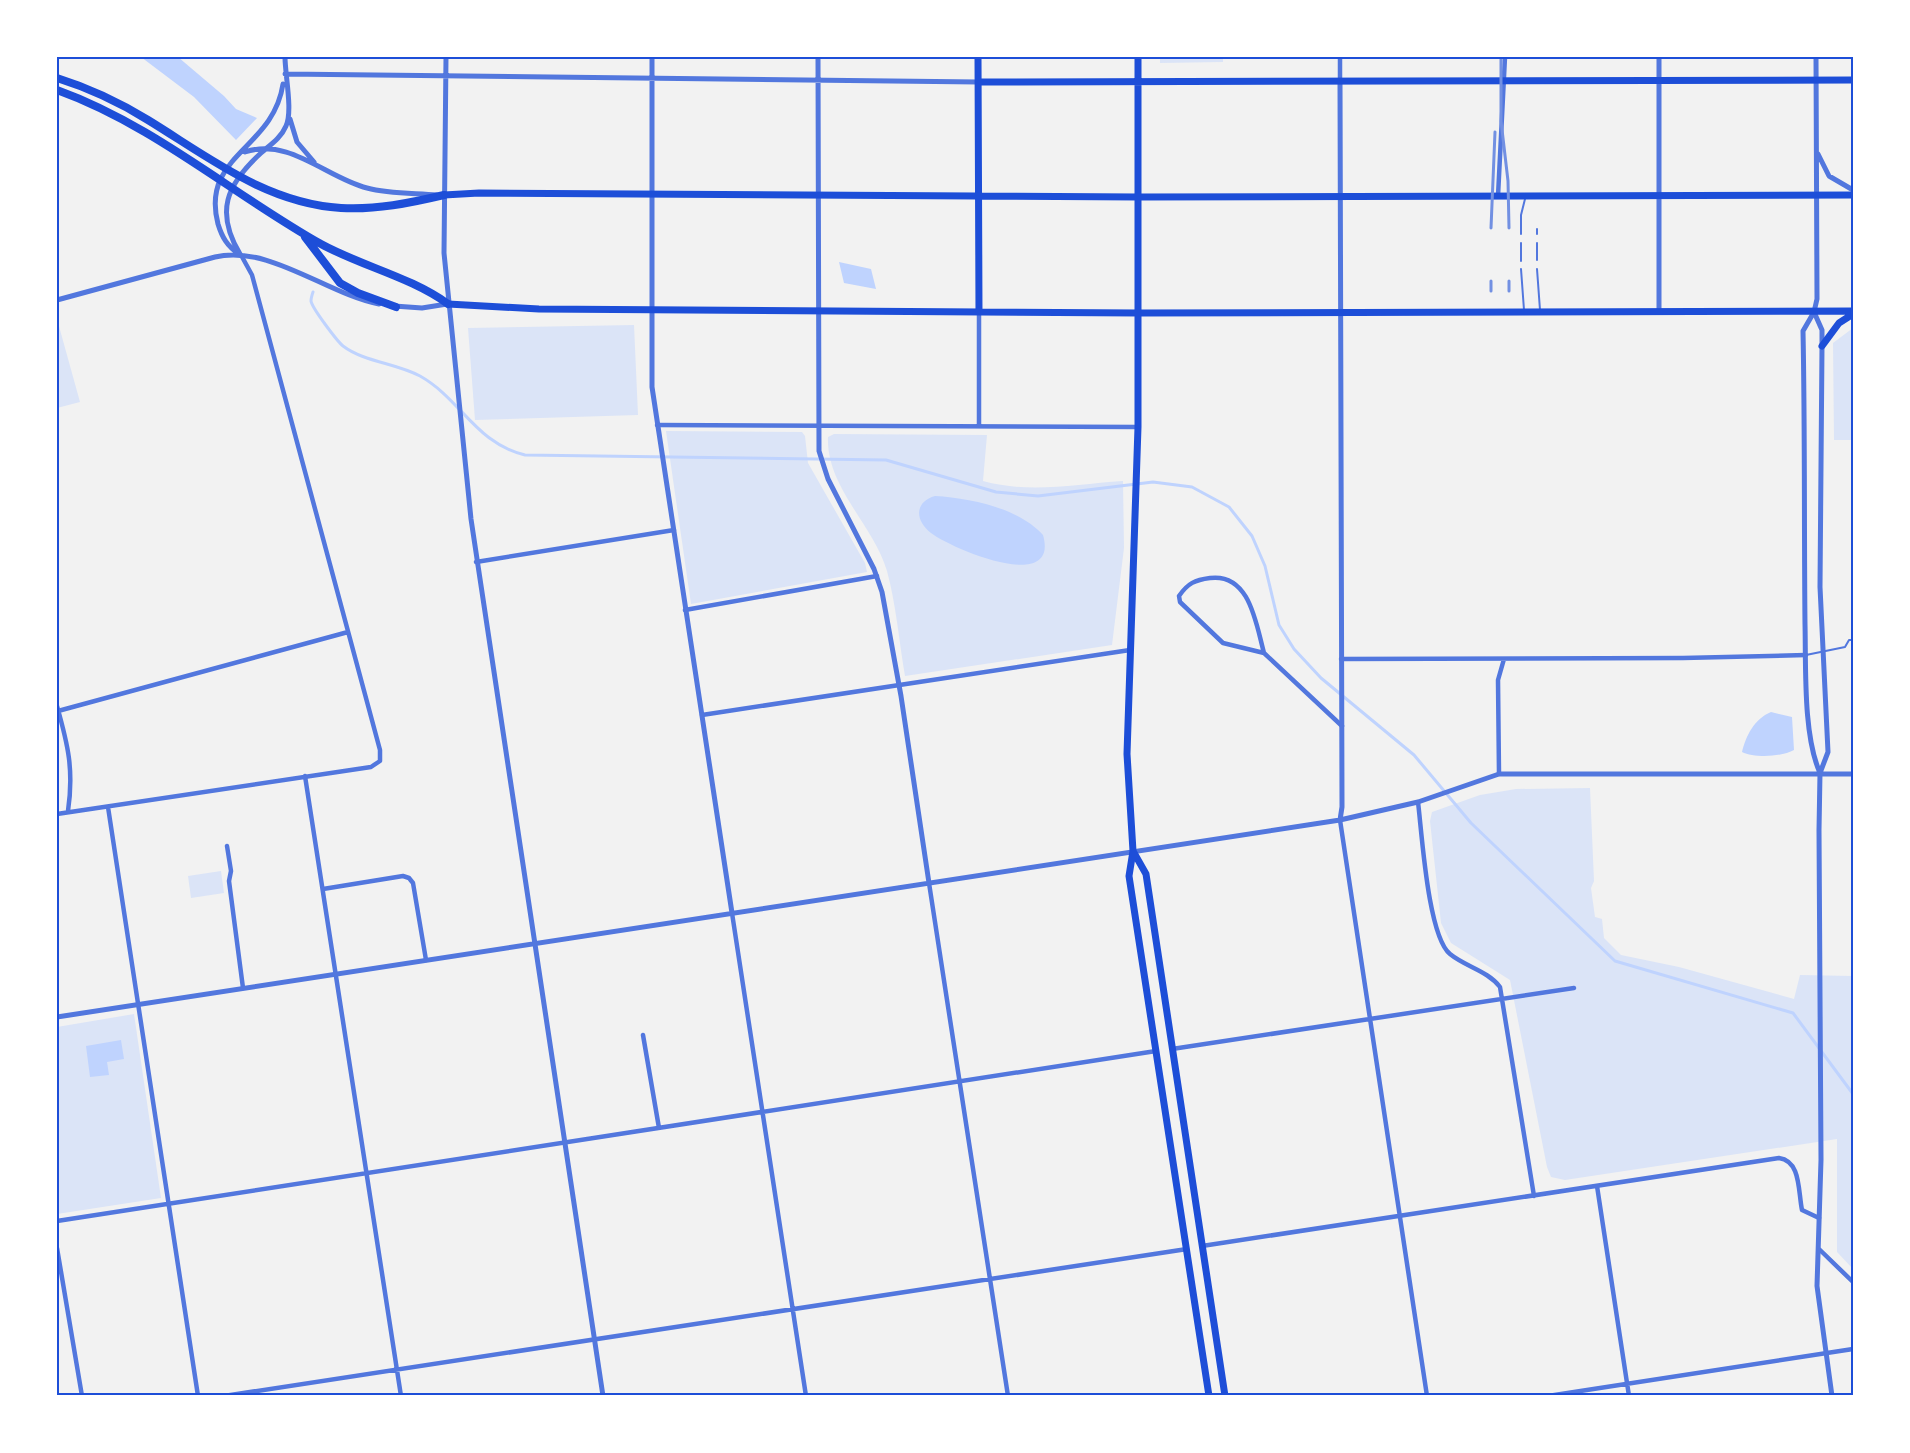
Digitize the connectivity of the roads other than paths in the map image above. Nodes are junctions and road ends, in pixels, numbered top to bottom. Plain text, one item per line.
1 (285, 57) edge
2 (446, 57) edge
3 (652, 57) edge
4 (818, 57) edge
5 (978, 57) edge
6 (1138, 57) edge
7 (1340, 57) edge
8 (1505, 57) edge
9 (1659, 57) edge
10 (1816, 57) edge
11 (285, 74) junction
12 (446, 76) junction
13 (57, 78) edge
14 (652, 78) junction
15 (1505, 80) junction
16 (1659, 80) junction
17 (1816, 80) junction
18 (1853, 80) edge
19 (818, 81) junction
20 (1138, 81) junction
21 (1340, 81) junction
22 (978, 82) junction
23 (57, 90) edge
24 (288, 111) junction
25 (266, 148) junction
26 (1816, 151) junction
27 (241, 153) junction
28 (318, 165) junction
29 (1853, 190) edge
30 (651, 194) junction
31 (444, 195) junction
32 (819, 195) junction
33 (1853, 195) edge
34 (978, 196) junction
35 (1341, 196) junction
36 (1498, 196) junction
37 (1526, 196) junction
38 (1659, 196) junction
39 (1816, 196) junction
40 (1138, 197) junction
41 (1537, 229) dead end
42 (298, 230) junction
43 (1521, 234) dead end
44 (1537, 234) dead end
45 (1521, 243) dead end
46 (1537, 243) dead end
47 (240, 254) junction
48 (1538, 260) dead end
49 (1521, 261) dead end
50 (1521, 269) dead end
51 (1537, 269) dead end
52 (57, 300) edge
53 (448, 304) junction
54 (396, 307) junction
55 (652, 309) junction
56 (819, 310) junction
57 (979, 312) junction
58 (1659, 312) junction
59 (1814, 312) junction
60 (1138, 313) junction
61 (1341, 313) junction
62 (1525, 313) junction
63 (1540, 313) junction
64 (1853, 313) edge
65 (1822, 346) junction
66 (657, 425) junction
67 (818, 426) junction
68 (979, 426) junction
69 (1138, 427) junction
70 (674, 530) junction
71 (477, 562) junction
72 (877, 576) junction
73 (685, 610) junction
74 (348, 632) junction
75 (1853, 640) edge
76 (1130, 650) junction
77 (1822, 652) junction
78 (1264, 653) junction
79 (1806, 655) junction
80 (1341, 659) junction
81 (1504, 659) junction
82 (897, 685) junction
83 (58, 709) edge
84 (702, 715) junction
85 (1342, 726) junction
86 (1820, 773) junction
87 (1499, 774) junction
88 (1853, 774) edge
89 (305, 776) junction
90 (1418, 802) junction
91 (108, 807) junction
92 (68, 810) junction
93 (57, 814) edge
94 (1340, 820) junction
95 (227, 846) dead end
96 (1133, 851) junction
97 (929, 883) junction
98 (323, 889) junction
99 (732, 913) junction
100 (534, 944) junction
101 (426, 960) junction
102 (337, 974) junction
103 (243, 988) junction
104 (1574, 988) dead end
105 (1503, 998) junction
106 (139, 1004) junction
107 (57, 1017) edge
108 (1369, 1019) junction
109 (643, 1035) dead end
110 (1172, 1048) junction
111 (1156, 1051) junction
112 (959, 1081) junction
113 (762, 1111) junction
114 (659, 1128) junction
115 (564, 1142) junction
116 (367, 1172) junction
117 (1597, 1186) junction
118 (1534, 1196) junction
119 (169, 1202) junction
120 (1400, 1216) junction
121 (1819, 1218) junction
122 (58, 1220) edge
123 (1202, 1246) junction
124 (57, 1248) edge
125 (1187, 1249) junction
126 (1820, 1250) junction
127 (990, 1279) junction
128 (1853, 1282) edge
129 (792, 1309) junction
130 (594, 1340) junction
131 (1853, 1349) edge
132 (1825, 1353) junction
133 (397, 1370) junction
134 (1627, 1384) junction
135 (82, 1396) edge
136 (198, 1396) edge
137 (224, 1396) edge
138 (401, 1396) edge
139 (603, 1396) edge
140 (806, 1396) edge
141 (1008, 1396) edge
142 (1209, 1396) edge
143 (1226, 1396) edge
144 (1427, 1396) edge
145 (1548, 1396) edge
146 (1629, 1396) edge
147 (1832, 1396) edge

1 - 11 street
2 - 12 street
3 - 14 street
4 - 19 street
5 - 22 main road
6 - 20 main road
7 - 21 street
8 - 15 street
9 - 16 street
10 - 17 street
11 - 12 street
11 - 24 street
11 - 27 street
12 - 14 street
12 - 31 street
13 - 31 highway
14 - 19 street
14 - 30 street
15 - 16 main road
15 - 21 main road
15 - 36 street
16 - 17 main road
16 - 38 street
17 - 18 main road
17 - 26 street
19 - 22 street
19 - 32 street
20 - 21 main road
20 - 22 main road
20 - 40 main road
21 - 35 street
22 - 34 main road
23 - 42 highway
24 - 25 street
24 - 28 street
25 - 27 street
25 - 28 street
25 - 47 street
26 - 29 street
26 - 39 street
27 - 47 street
28 - 31 street
30 - 31 main road
30 - 32 main road
30 - 55 street
31 - 53 street
32 - 34 main road
32 - 56 street
33 - 39 main road
34 - 40 main road
34 - 57 main road
35 - 36 main road
35 - 40 main road
35 - 61 street
36 - 37 main road
37 - 38 main road
37 - 43 lane
38 - 39 main road
38 - 58 street
39 - 59 street
40 - 60 main road
41 - 44 lane
42 - 53 highway
42 - 54 highway
45 - 49 lane
46 - 48 lane
47 - 52 street
47 - 54 street
47 - 74 street
50 - 62 lane
51 - 63 lane
53 - 54 street
53 - 55 main road
53 - 71 street
55 - 56 main road
55 - 66 street
56 - 57 main road
56 - 67 street
57 - 60 main road
57 - 68 street
58 - 59 main road
58 - 63 main road
59 - 64 main road
59 - 65 street
59 - 79 street
60 - 61 main road
60 - 69 main road
61 - 62 main road
61 - 80 street
62 - 63 main road
64 - 65 main road
65 - 77 street
66 - 67 street
66 - 70 street
67 - 68 street
67 - 72 street
68 - 69 street
69 - 76 main road
70 - 71 street
70 - 73 street
71 - 100 street
72 - 73 street
72 - 82 street
73 - 84 street
74 - 83 street
74 - 89 street
75 - 77 lane
76 - 82 street
76 - 96 main road
77 - 79 lane
77 - 86 street
78 - 78 street
78 - 85 street
79 - 81 street
79 - 86 street
80 - 81 street
80 - 85 street
81 - 87 street
82 - 84 street
82 - 97 street
83 - 92 street
84 - 99 street
85 - 94 street
86 - 87 street
86 - 88 street
86 - 121 street
87 - 90 street
89 - 91 street
89 - 98 street
90 - 94 street
90 - 105 street
91 - 92 street
91 - 106 street
92 - 93 street
94 - 96 street
94 - 108 street
95 - 103 street
96 - 97 street
96 - 110 main road
96 - 111 main road
97 - 99 street
97 - 112 street
98 - 101 street
98 - 102 street
99 - 100 street
99 - 113 street
100 - 101 street
100 - 115 street
101 - 102 street
102 - 103 street
102 - 116 street
103 - 106 street
104 - 105 street
105 - 108 street
105 - 118 street
106 - 107 street
106 - 119 street
108 - 110 street
108 - 120 street
109 - 114 street
110 - 123 main road
111 - 112 street
111 - 125 main road
112 - 113 street
112 - 127 street
113 - 114 street
113 - 129 street
114 - 115 street
115 - 116 street
115 - 130 street
116 - 119 street
116 - 133 street
117 - 118 street
117 - 121 street
117 - 134 street
118 - 120 street
119 - 122 street
119 - 136 street
120 - 123 street
120 - 144 street
121 - 126 street
123 - 143 main road
124 - 135 street
125 - 127 street
125 - 142 main road
126 - 128 street
126 - 132 street
127 - 129 street
127 - 141 street
129 - 130 street
129 - 140 street
130 - 133 street
130 - 139 street
131 - 132 street
132 - 134 street
132 - 147 street
133 - 137 street
133 - 138 street
134 - 145 street
134 - 146 street

